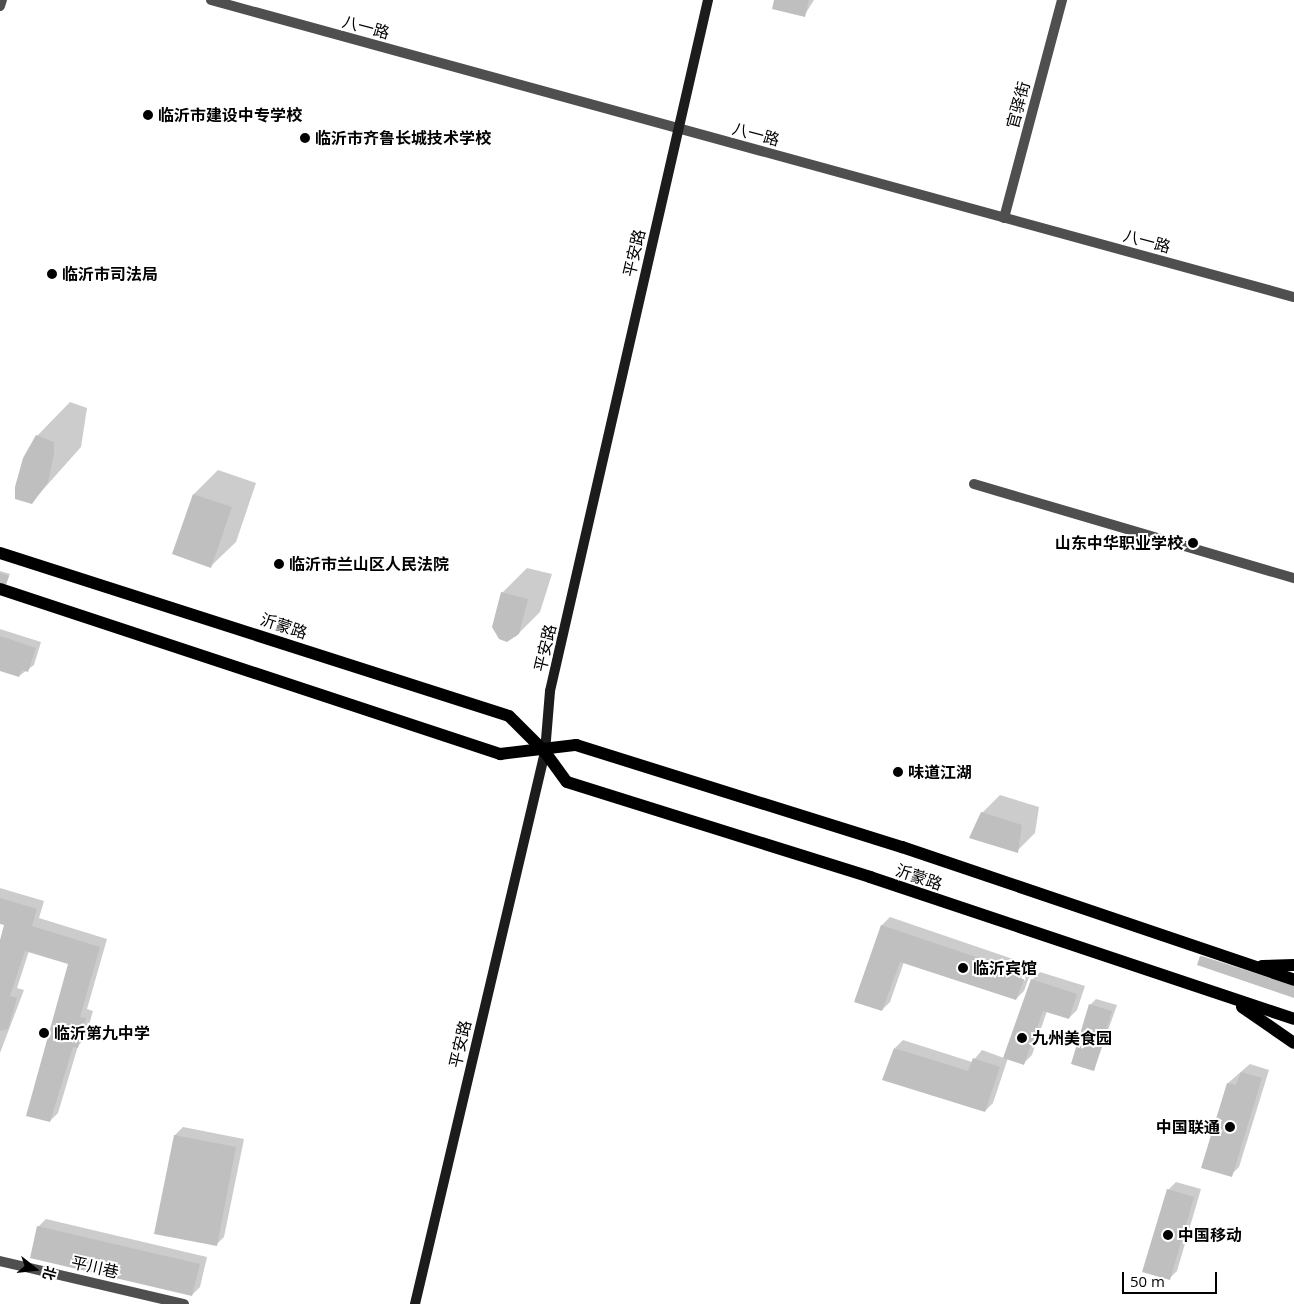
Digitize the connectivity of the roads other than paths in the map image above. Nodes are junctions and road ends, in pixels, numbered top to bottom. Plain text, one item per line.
1 (2, 0) edge
2 (211, 0) edge
3 (708, 0) edge
4 (1062, 0) edge
5 (0, 6) edge
6 (677, 128) junction
7 (1004, 218) junction
8 (1294, 297) edge
9 (974, 484) dead end
10 (0, 552) edge
11 (1294, 578) edge
12 (0, 589) edge
13 (545, 752) junction
14 (1294, 965) edge
15 (1252, 966) junction
16 (1294, 980) edge
17 (1232, 1000) junction
18 (1294, 1020) edge
19 (1294, 1043) edge
20 (0, 1262) edge
21 (184, 1304) edge
22 (416, 1304) edge

1 - 5 street
2 - 6 street, 八一路
3 - 6 main road, 平安路
4 - 7 street, 官驿街
6 - 7 street, 八一路
6 - 13 main road, 平安路
7 - 8 street, 八一路
9 - 11 street
10 - 13 main road, 沂蒙路
12 - 13 main road, 沂蒙路
13 - 15 main road, 沂蒙路
13 - 17 main road, 沂蒙路
13 - 22 main road, 平安路
14 - 15 main road
15 - 16 main road, 沂蒙路
17 - 18 main road, 沂蒙路
17 - 19 main road
20 - 21 street, 平川巷

